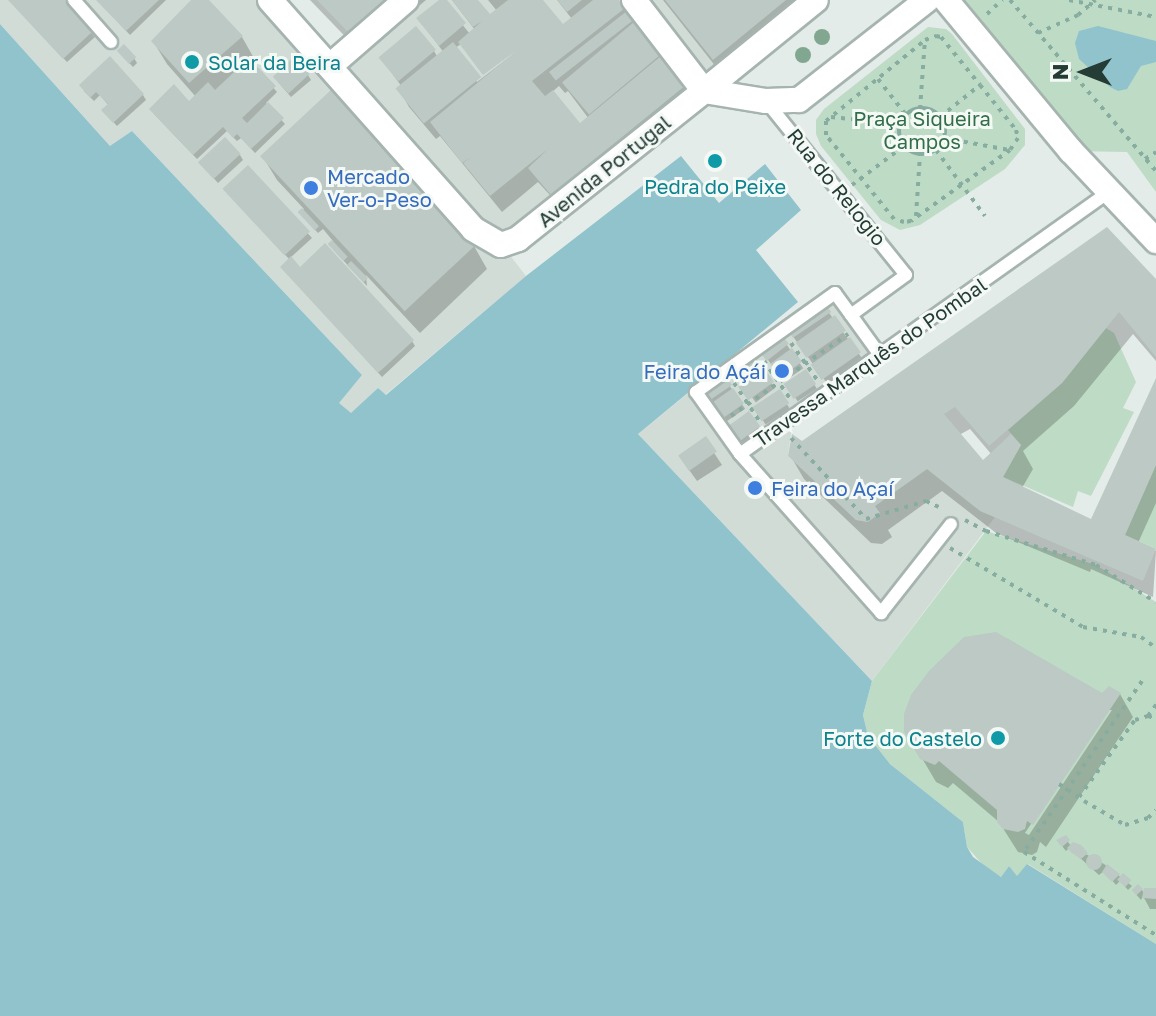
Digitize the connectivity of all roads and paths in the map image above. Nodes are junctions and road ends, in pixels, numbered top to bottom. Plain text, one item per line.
1 (74, 0) edge
2 (270, 0) edge
3 (406, 0) edge
4 (634, 0) edge
5 (816, 0) edge
6 (927, 0) edge
7 (946, 0) edge
8 (1010, 0) edge
9 (1069, 0) edge
10 (1093, 2) edge
11 (1156, 17) edge
12 (1038, 33) junction
13 (925, 40) junction
14 (111, 42) dead end
15 (330, 66) junction
16 (878, 79) junction
17 (980, 85) junction
18 (704, 91) junction
19 (766, 101) junction
20 (920, 109) junction
21 (906, 115) junction
22 (831, 117) junction
23 (940, 117) junction
24 (900, 124) junction
25 (944, 138) junction
26 (904, 146) junction
27 (936, 150) junction
28 (1010, 150) junction
29 (1156, 152) edge
30 (920, 154) junction
31 (1145, 159) junction
32 (1156, 171) edge
33 (862, 178) junction
34 (962, 185) junction
35 (1109, 192) junction
36 (841, 193) junction
37 (985, 216) dead end
38 (916, 217) junction
39 (1156, 241) edge
40 (855, 321) junction
41 (782, 330) junction
42 (756, 349) junction
43 (880, 355) junction
44 (806, 363) junction
45 (726, 370) junction
46 (779, 383) junction
47 (827, 393) junction
48 (748, 404) junction
49 (799, 412) junction
50 (719, 424) junction
51 (768, 434) junction
52 (740, 454) junction
53 (951, 524) dead end
54 (970, 560) dead end
55 (1156, 648) edge
56 (1142, 681) dead end
57 (1156, 705) edge
58 (1148, 716) junction
59 (1156, 719) edge
60 (1059, 784) dead end
61 (1082, 799) junction
62 (1156, 810) edge
63 (1156, 935) edge

1 - 14 lane
2 - 15 main road
3 - 15 main road
4 - 18 main road
5 - 18 main road, Avenida Portugal
6 - 19 main road
7 - 35 main road
8 - 12 path
9 - 10 path
10 - 11 path
10 - 12 path
12 - 31 path
13 - 16 path
13 - 17 path
13 - 20 path
15 - 18 main road, Avenida Portugal
16 - 21 path
16 - 22 path
17 - 23 path
17 - 28 path
18 - 19 main road
19 - 36 lane, Rua do Relogio
20 - 21 path
20 - 23 path
21 - 24 path
22 - 24 path
22 - 33 path
23 - 25 path
24 - 26 path
25 - 27 path
25 - 28 path
26 - 30 path
26 - 33 path
27 - 30 path
27 - 34 path
28 - 34 path
29 - 31 path
30 - 38 path
31 - 32 path
33 - 36 path
33 - 38 path
34 - 37 path
34 - 38 path
35 - 39 main road
35 - 43 lane, Travessa Marquês do Pombal
36 - 40 lane, Rua do Relogio
40 - 41 lane
40 - 43 lane
40 - 44 path
41 - 42 lane
41 - 44 path
42 - 45 lane
42 - 46 path
43 - 47 lane, Travessa Marquês do Pombal
44 - 46 path
44 - 47 path
45 - 48 path
45 - 50 lane
46 - 48 path
46 - 49 path
47 - 49 lane, Travessa Marquês do Pombal
48 - 50 path
48 - 51 path
49 - 51 lane, Travessa Marquês do Pombal
50 - 52 lane
51 - 52 lane, Travessa Marquês do Pombal
52 - 53 lane, Travessa Marquês do Pombal
54 - 55 path
56 - 63 path
57 - 58 path
58 - 59 path
58 - 61 path
60 - 61 path, bridge
61 - 62 path

